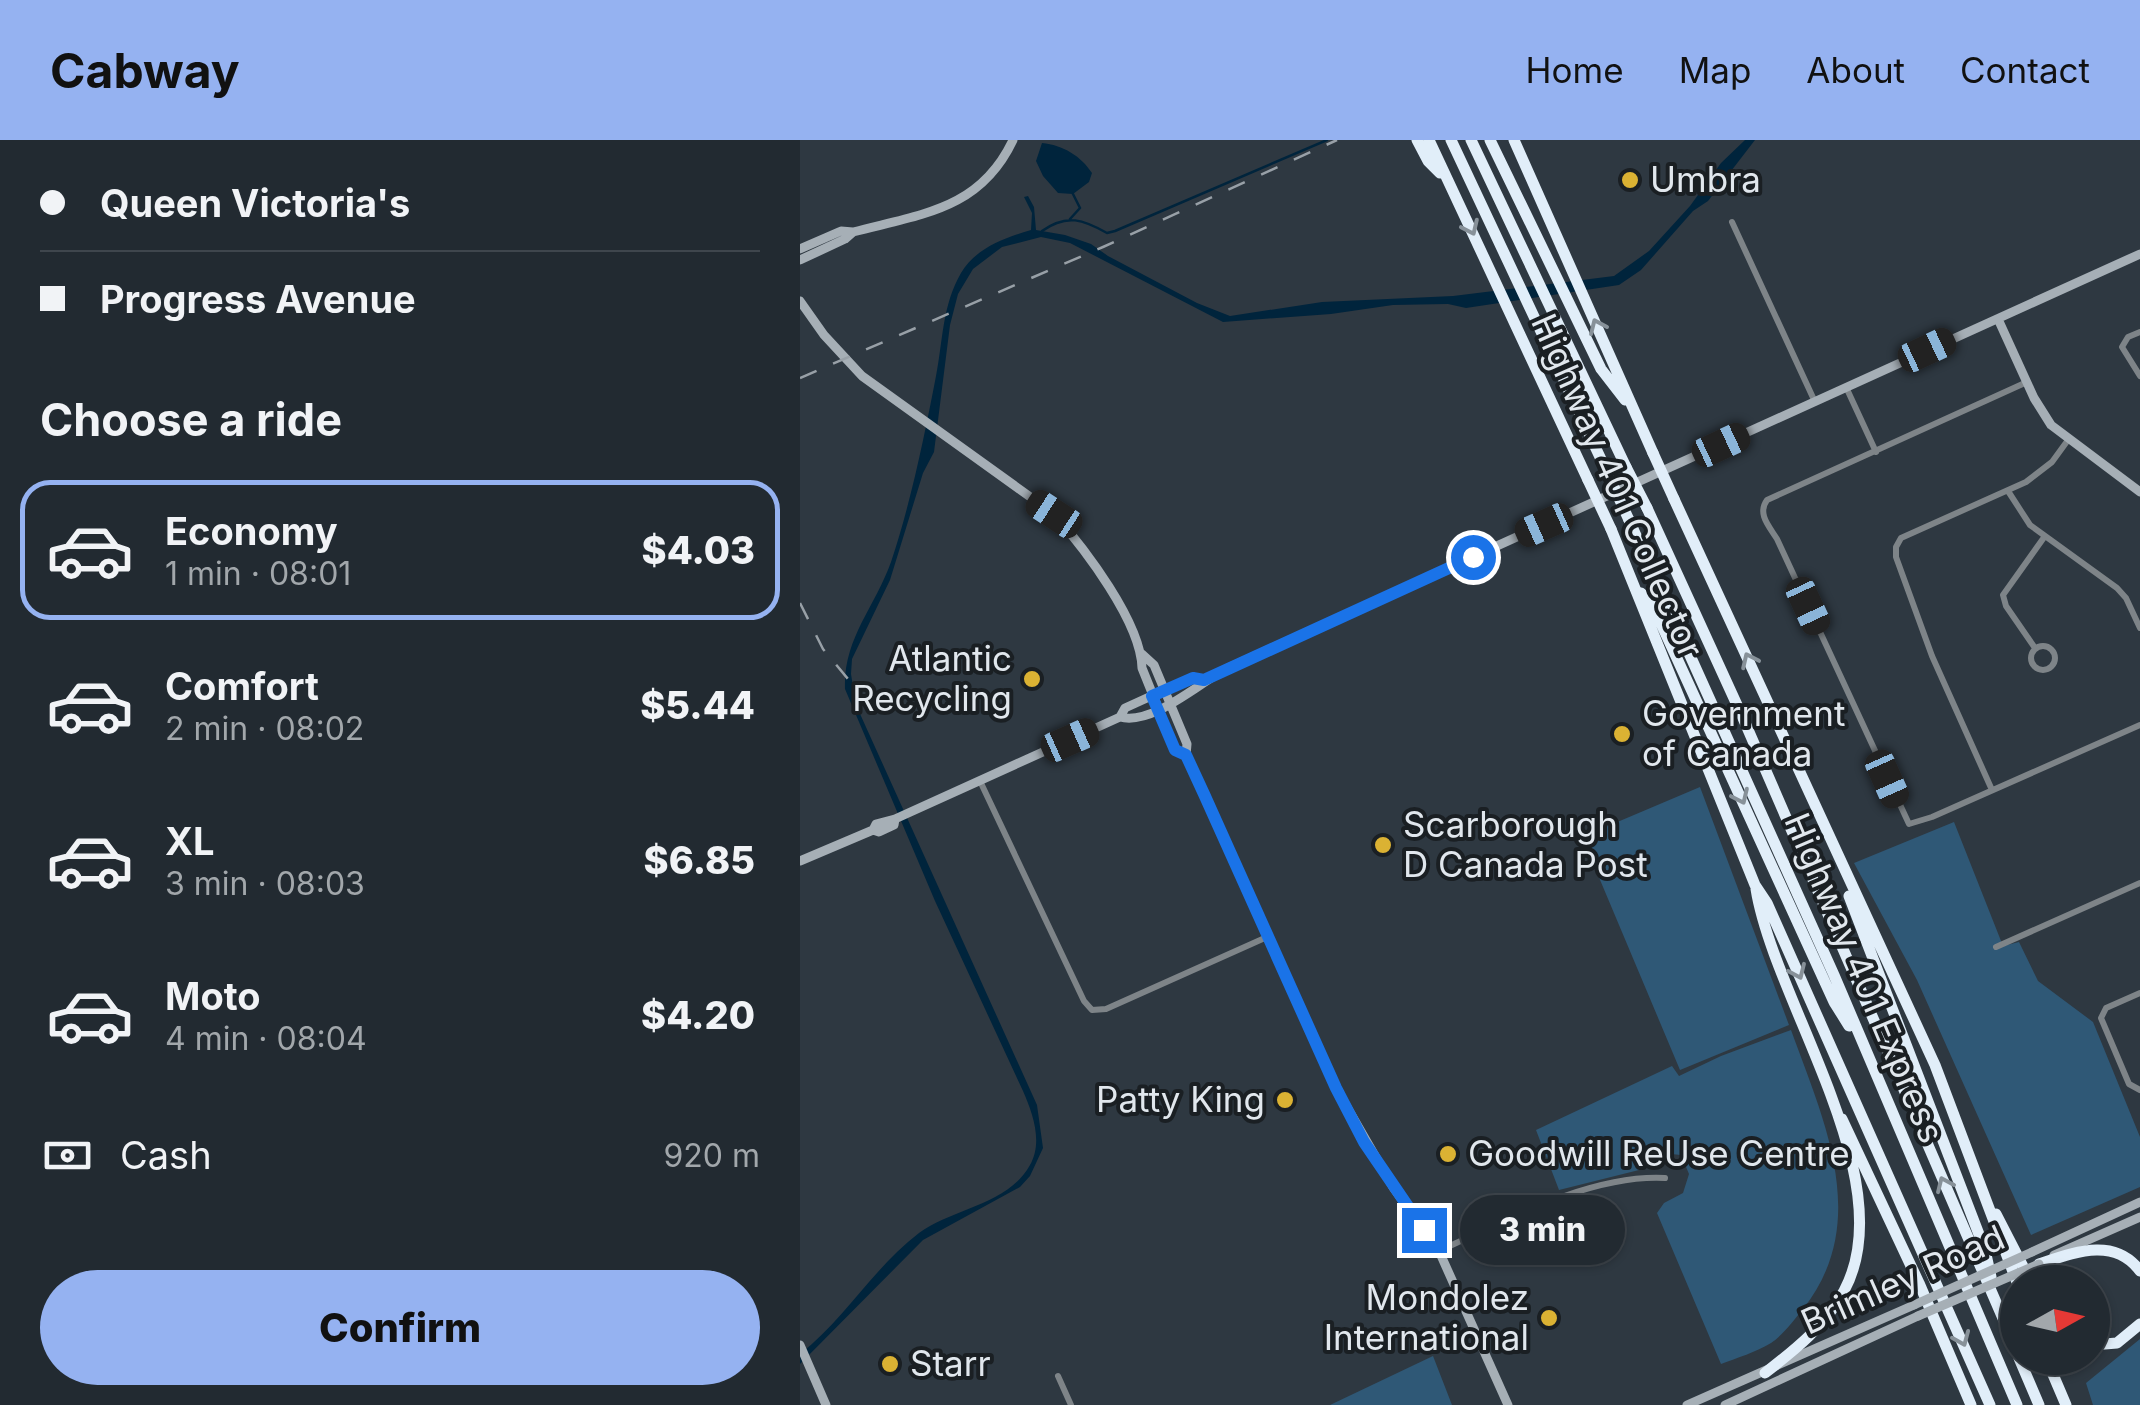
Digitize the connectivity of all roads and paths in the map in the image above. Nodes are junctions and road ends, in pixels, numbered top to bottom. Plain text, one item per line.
1 (1013, 140) edge
2 (1417, 140) edge
3 (1429, 140) edge
4 (1451, 140) edge
5 (1471, 140) edge
6 (1490, 140) edge
7 (1516, 143) edge
8 (1448, 180) junction
9 (1732, 222) dead end
10 (853, 232) junction
11 (800, 249) edge
12 (2140, 254) edge
13 (800, 260) edge
14 (800, 301) edge
15 (1998, 318) junction
16 (2140, 332) edge
17 (2140, 376) edge
18 (2027, 382) junction
19 (1846, 387) junction
20 (1814, 402) junction
21 (1636, 415) junction
22 (2068, 440) junction
23 (1876, 452) junction
24 (2008, 491) junction
25 (2140, 492) edge
26 (2045, 536) junction
27 (1634, 586) junction
28 (2140, 628) edge
29 (2035, 648) dead end
30 (1142, 654) junction
31 (1204, 680) junction
32 (1164, 691) junction
33 (1152, 696) junction
34 (1170, 704) junction
35 (1158, 709) junction
36 (1120, 718) junction
37 (2140, 725) edge
38 (1790, 747) junction
39 (1186, 755) junction
40 (980, 780) junction
41 (1992, 790) junction
42 (800, 861) edge
43 (2140, 882) edge
44 (1755, 885) junction
45 (1267, 936) junction
46 (1996, 947) dead end
47 (2140, 992) edge
48 (1869, 1058) junction
49 (2140, 1090) edge
50 (1837, 1111) junction
51 (1665, 1178) dead end
52 (1985, 1198) junction
53 (2140, 1202) edge
54 (2140, 1218) edge
55 (1439, 1251) junction
56 (2036, 1258) junction
57 (2010, 1265) edge
58 (2023, 1265) edge
59 (2140, 1271) edge
60 (1998, 1305) junction
61 (1916, 1310) junction
62 (2000, 1310) edge
63 (2140, 1324) edge
64 (2110, 1344) edge
65 (800, 1345) edge
66 (1765, 1372) junction
67 (2026, 1375) edge
68 (2053, 1375) edge
69 (1058, 1376) dead end
70 (826, 1405) edge
71 (1070, 1405) edge
72 (1508, 1405) edge
73 (1687, 1405) edge
74 (1724, 1405) edge
75 (1971, 1405) edge
76 (1990, 1405) edge
77 (2018, 1405) edge
78 (2039, 1405) edge
79 (2066, 1405) edge

1 - 10 main road
2 - 8 highway
3 - 8 highway, Highway 401 Collector
4 - 48 highway, Highway 401 Express, bridge
60 -> 5 highway, Highway 401 Express, bridge
6 - 21 highway
21 -> 7 highway, Highway 401 Collector
8 -> 27 highway, Highway 401 Collector, bridge
9 - 20 street
10 - 11 main road
10 - 13 main road
12 - 15 main road
14 - 30 main road
15 - 18 main road
15 - 19 main road
16 - 17 street
18 - 22 main road
18 - 23 street
19 - 20 main road
19 - 23 street
20 - 31 main road
38 -> 21 highway, Highway 401 Collector, bridge
22 - 24 street
22 - 25 main road
23 - 41 street
24 - 26 street
24 - 41 street
26 - 28 street
26 - 29 street
27 - 44 highway, Highway 401 Collector
27 -> 48 highway
30 - 32 main road
30 - 33 main road
31 - 32 main road
31 - 34 main road
32 - 33 main road
32 - 34 main road
33 - 35 main road
33 - 36 main road
34 - 35 main road
34 - 39 main road
35 - 36 main road
35 - 39 main road
36 - 40 main road
37 - 41 street
38 - 52 highway, Highway 401 Collector
38 - 60 highway
39 - 45 main road
40 - 42 main road
40 - 45 street
43 - 46 street
44 - 50 highway
44 -> 76 highway, Highway 401 Collector
45 - 55 main road
47 - 49 street
48 - 77 highway, Highway 401 Express
50 - 66 highway
50 - 75 highway
51 - 55 street
52 - 57 highway, Highway 401 Collector
52 - 58 highway
53 - 56 main road, Brimley Road
54 - 56 main road, Brimley Road
55 - 72 main road
56 - 59 highway
56 - 61 main road, Brimley Road, bridge
60 - 62 highway, Highway 401 Express
61 - 66 main road, Brimley Road
61 - 74 main road, Brimley Road
63 - 64 highway
65 - 70 main road
66 - 73 main road, Brimley Road
67 - 78 highway, Highway 401 Express
68 - 79 highway
69 - 71 street

